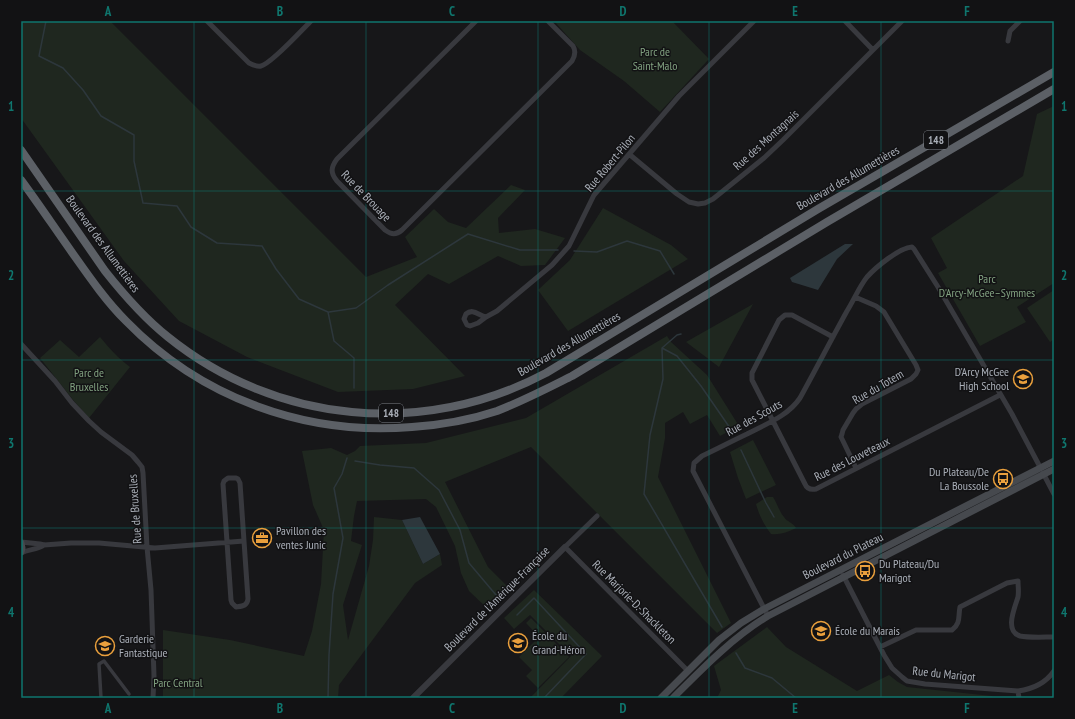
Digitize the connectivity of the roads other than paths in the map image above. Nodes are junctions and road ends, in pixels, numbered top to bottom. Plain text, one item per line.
1 (207, 21) edge
2 (311, 21) edge
3 (476, 21) edge
4 (548, 21) edge
5 (754, 21) edge
6 (845, 21) edge
7 (902, 21) edge
8 (1020, 21) edge
9 (1008, 41) dead end
10 (873, 50) junction
11 (1054, 72) edge
12 (1054, 90) edge
13 (21, 150) edge
14 (629, 154) junction
15 (21, 180) edge
16 (818, 209) junction
17 (825, 223) junction
18 (856, 297) junction
19 (486, 317) dead end
20 (833, 337) junction
21 (21, 344) edge
22 (1000, 395) junction
23 (773, 421) junction
24 (1054, 461) edge
25 (856, 468) junction
26 (1054, 469) edge
27 (1042, 470) junction
28 (1054, 494) edge
29 (597, 516) dead end
30 (244, 541) junction
31 (21, 542) edge
32 (227, 542) junction
33 (44, 545) junction
34 (566, 547) junction
35 (147, 548) junction
36 (21, 552) edge
37 (842, 573) junction
38 (764, 608) junction
39 (768, 616) junction
40 (1054, 637) edge
41 (880, 647) junction
42 (688, 671) junction
43 (1054, 671) edge
44 (1018, 690) junction
45 (129, 694) dead end
46 (101, 698) edge
47 (153, 698) edge
48 (413, 698) edge
49 (661, 698) edge
50 (673, 698) edge
51 (1019, 698) edge

1 - 2 street
3 - 4 street, Rue de Brouage
5 - 14 street, Rue Robert-Pilon
6 - 10 street
7 - 10 street, Rue des Montagnais
8 - 9 street
10 - 14 street, Rue des Montagnais
11 - 16 highway, Boulevard des Allumettières / 148
12 - 17 highway, 148
13 - 16 highway, Boulevard des Allumettières / 148
14 - 19 street, Rue Robert-Pilon
15 - 17 highway, 148
16 - 17 highway
18 - 20 street, Rue des Scouts
18 - 22 street, Rue des Scouts
18 - 25 street, Rue du Totem
20 - 23 street, Rue des Scouts
20 - 23 street, Rue des Louveteaux
21 - 35 street, Rue de Bruxelles
22 - 25 street, Rue des Louveteaux
22 - 27 street
23 - 25 street, Rue des Louveteaux
23 - 38 street, Rue des Scouts
24 - 27 main road, Boulevard du Plateau
26 - 27 main road, Boulevard du Plateau
27 - 28 street
27 - 37 main road, Boulevard du Plateau
29 - 34 street, Boulevard de l'Amérique-Française
30 - 32 street
30 - 32 street
30 - 32 street
31 - 33 street
31 - 36 main road
32 - 35 street
33 - 35 street
33 - 36 street
34 - 42 street, Rue Marjorie-D.-Shackleton
34 - 48 street, Boulevard de l'Amérique-Française
35 - 47 street, Rue de Bruxelles
37 - 38 main road, Boulevard du Plateau
37 - 39 main road, Boulevard du Plateau
37 - 41 street, Rue du Marigot
38 - 39 street, Rue des Scouts
38 - 42 main road, Boulevard du Plateau
39 - 50 main road, Boulevard du Plateau
40 - 41 street
41 - 44 street, Rue du Marigot
42 - 49 main road, Boulevard du Plateau
43 - 44 street, Rue du Marigot
44 - 51 street
45 - 46 street

